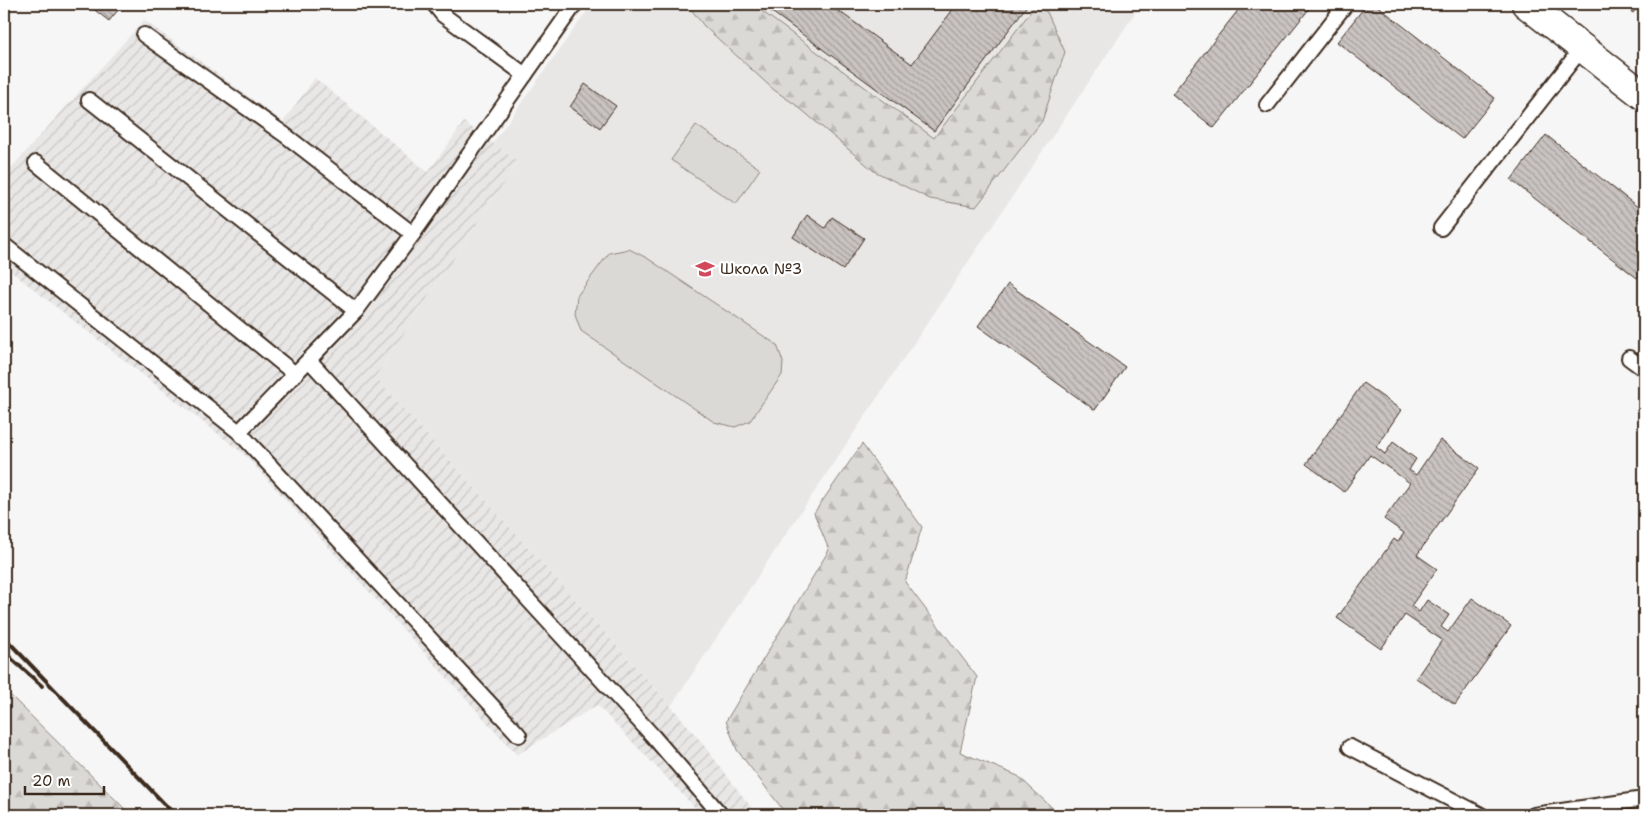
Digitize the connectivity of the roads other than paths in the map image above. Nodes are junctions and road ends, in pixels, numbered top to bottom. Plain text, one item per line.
1 (434, 4) edge
2 (575, 4) edge
3 (1346, 4) edge
4 (1526, 4) edge
5 (144, 35) dead end
6 (1582, 48) junction
7 (524, 75) junction
8 (1644, 96) edge
9 (89, 100) dead end
10 (1267, 105) dead end
11 (36, 162) dead end
12 (1441, 228) dead end
13 (413, 234) junction
14 (4, 246) edge
15 (356, 311) junction
16 (1629, 358) dead end
17 (309, 360) junction
18 (1644, 369) edge
19 (295, 374) junction
20 (239, 432) junction
21 (519, 734) dead end
22 (1350, 747) dead end
23 (1644, 799) edge
24 (722, 815) edge
25 (1481, 815) edge
26 (1534, 815) edge

1 - 7 lane
2 - 7 lane
3 - 10 lane
4 - 6 main road
5 - 13 lane
6 - 8 main road
6 - 12 lane
7 - 13 lane
9 - 15 lane
11 - 19 lane
13 - 15 lane
14 - 20 lane
15 - 17 lane
16 - 18 lane
17 - 19 lane
17 - 24 lane
19 - 20 lane
20 - 21 lane
22 - 25 lane
23 - 26 lane

